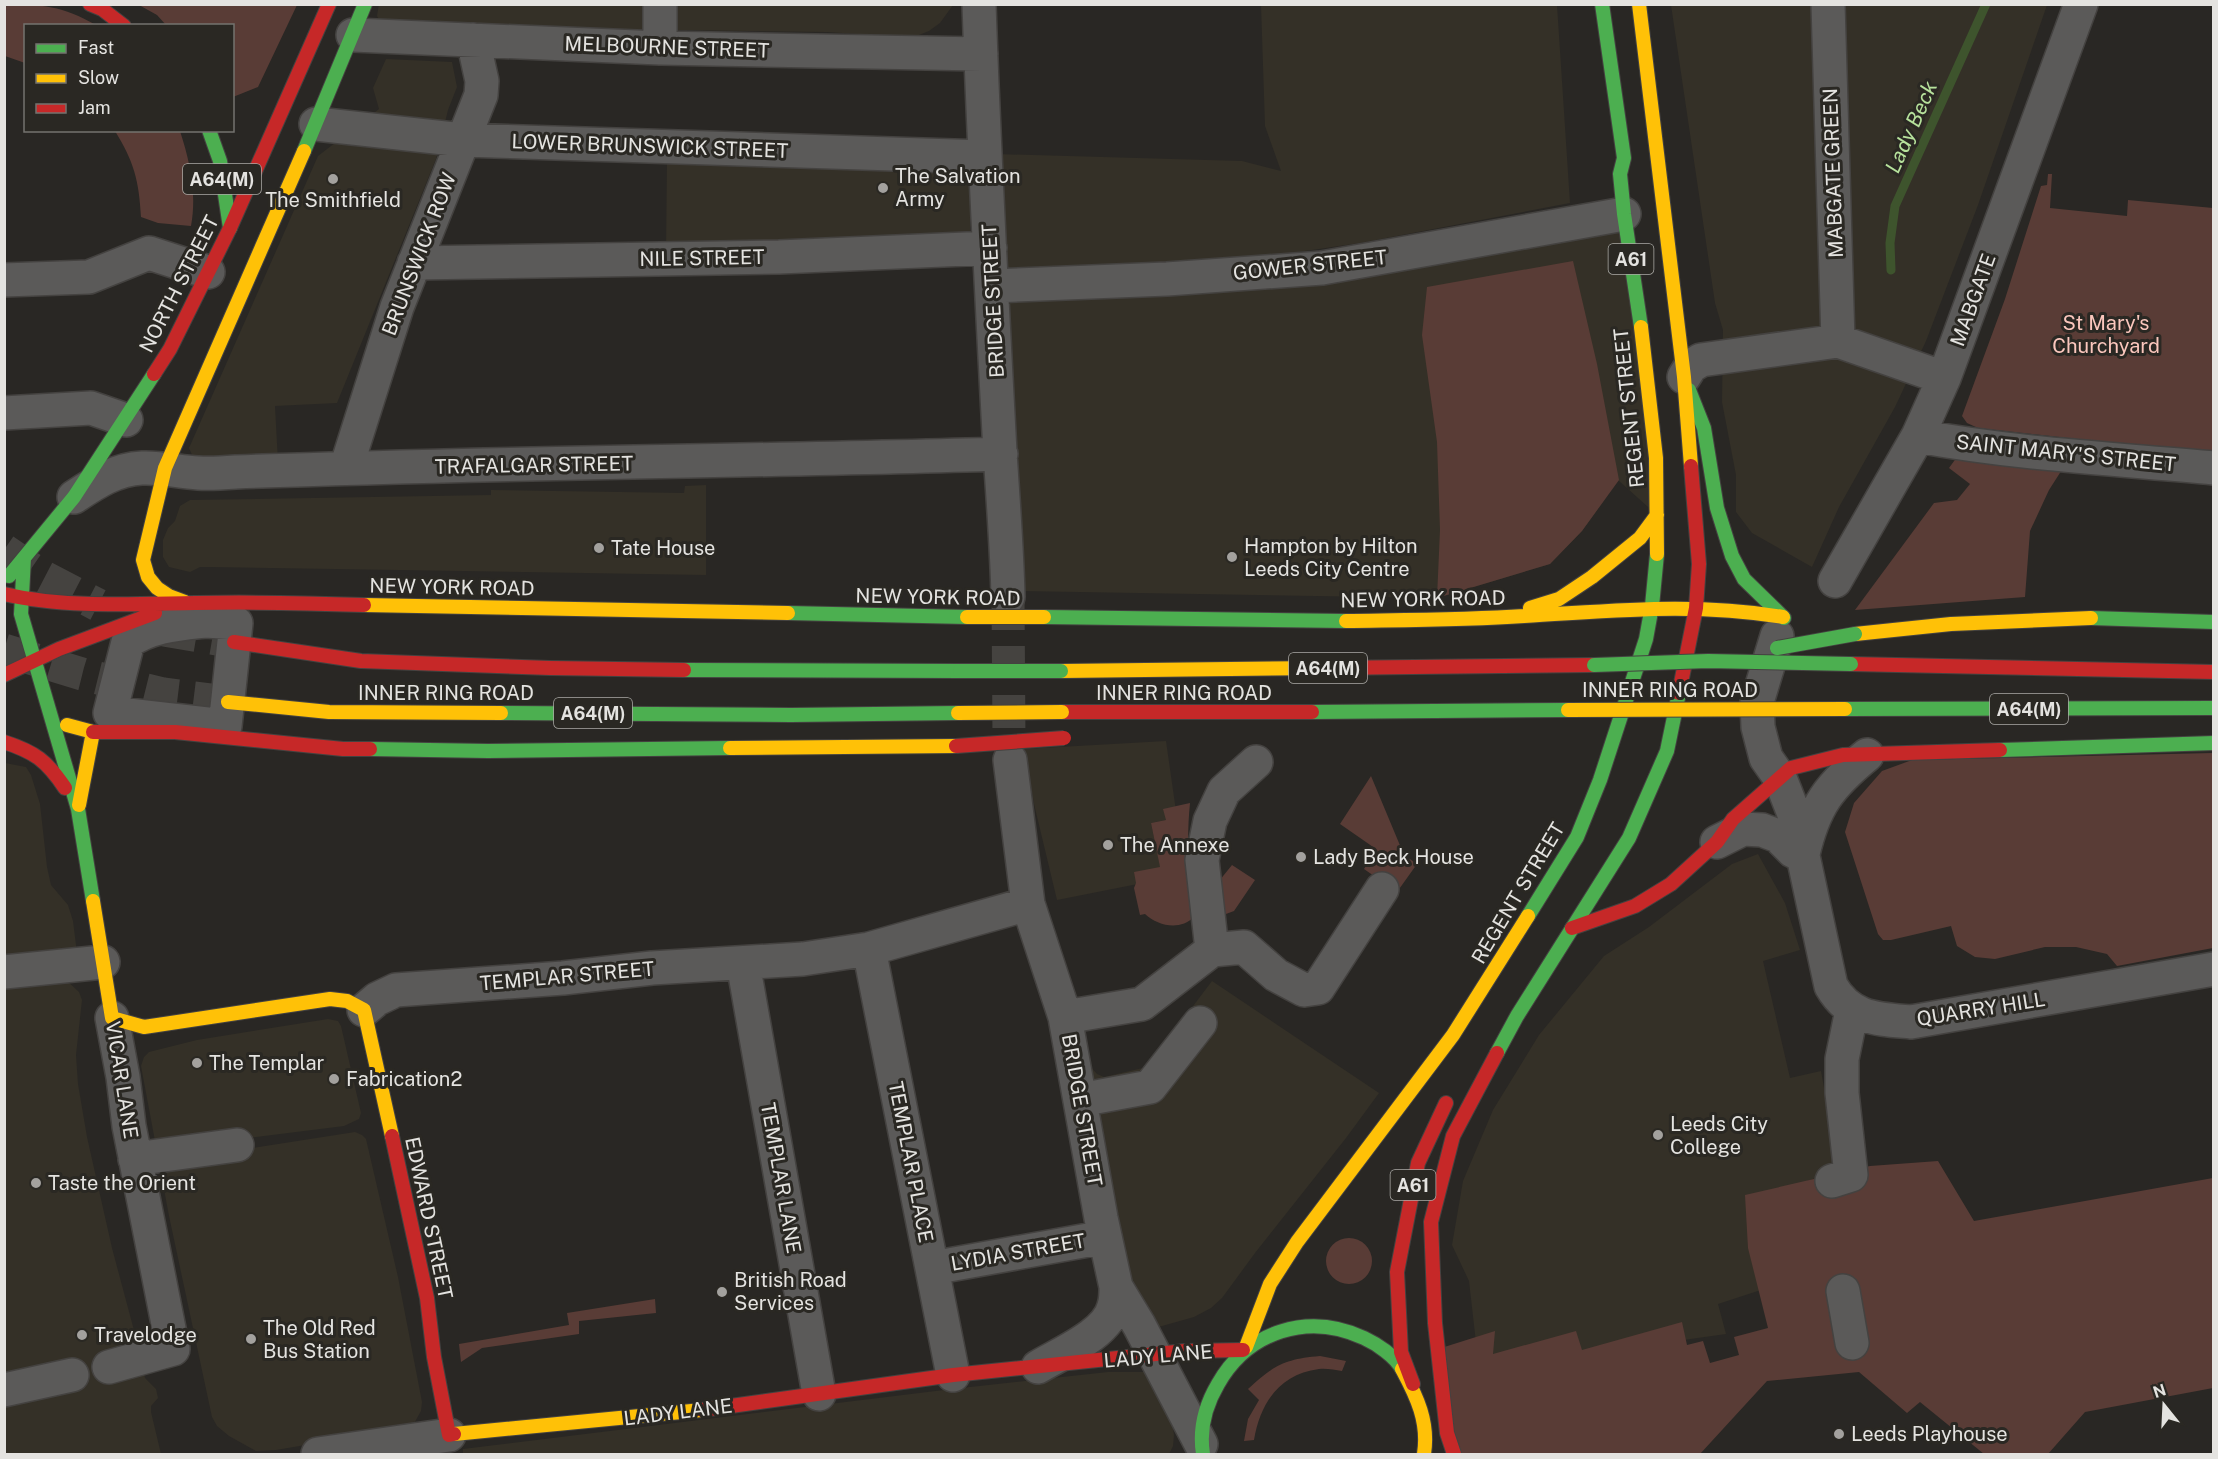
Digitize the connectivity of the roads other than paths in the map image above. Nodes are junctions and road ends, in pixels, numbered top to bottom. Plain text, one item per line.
1 (90, 4) edge
2 (329, 4) edge
3 (364, 4) edge
4 (660, 4) edge
5 (979, 4) edge
6 (1602, 4) edge
7 (1639, 4) edge
8 (1828, 4) edge
9 (2081, 4) edge
10 (121, 24) edge
11 (353, 35) junction
12 (473, 40) junction
13 (660, 48) junction
14 (981, 54) junction
15 (316, 124) junction
16 (210, 132) edge
17 (463, 140) junction
18 (984, 150) junction
19 (1624, 214) junction
20 (230, 228) junction
21 (990, 248) junction
22 (414, 263) junction
23 (208, 272) junction
24 (4, 280) edge
25 (992, 286) junction
26 (1838, 341) junction
27 (1684, 377) junction
28 (1944, 378) junction
29 (4, 413) edge
30 (126, 420) junction
31 (1918, 436) junction
32 (1001, 454) junction
33 (346, 468) junction
34 (2214, 468) edge
35 (163, 475) junction
36 (74, 497) junction
37 (1657, 515) junction
38 (24, 558) junction
39 (1835, 581) dead end
40 (4, 582) edge
41 (4, 594) edge
42 (1008, 597) tunnel mouth
43 (21, 598) junction
44 (185, 602) junction
45 (1652, 608) junction
46 (1696, 608) junction
47 (1500, 618) junction
48 (2214, 622) edge
49 (1791, 626) junction
50 (234, 642) junction
51 (32, 660) junction
52 (1853, 660) junction
53 (1708, 661) junction
54 (2214, 672) edge
55 (4, 675) edge
56 (228, 702) junction
57 (2214, 708) edge
58 (1173, 713) junction
59 (50, 715) junction
60 (1120, 727) dead end
61 (93, 732) junction
62 (1081, 736) dead end
63 (4, 742) edge
64 (2214, 743) edge
65 (1867, 755) junction
66 (1010, 760) tunnel mouth
67 (1256, 762) dead end
68 (1780, 778) junction
69 (78, 809) junction
70 (1717, 842) junction
71 (1803, 856) junction
72 (1382, 889) dead end
73 (1028, 904) junction
74 (1572, 928) junction
75 (869, 949) junction
76 (1212, 950) junction
77 (103, 962) junction
78 (743, 963) junction
79 (2214, 969) edge
80 (4, 972) edge
81 (364, 1010) junction
82 (1852, 1010) junction
83 (1517, 1016) junction
84 (1065, 1017) junction
85 (112, 1018) junction
86 (1200, 1023) dead end
87 (1484, 1051) dead end
88 (1452, 1091) dead end
89 (1080, 1100) junction
90 (237, 1145) dead end
91 (135, 1159) junction
92 (1832, 1181) dead end
93 (1105, 1237) junction
94 (932, 1268) junction
95 (1116, 1287) junction
96 (1843, 1291) dead end
97 (1852, 1343) dead end
98 (1245, 1348) junction
99 (1154, 1356) junction
100 (1038, 1366) junction
101 (109, 1367) dead end
102 (72, 1375) dead end
103 (953, 1375) junction
104 (1413, 1384) junction
105 (4, 1390) edge
106 (819, 1394) junction
107 (1424, 1415) junction
108 (449, 1436) junction
109 (1201, 1452) edge
110 (318, 1455) edge
111 (1424, 1455) edge
112 (1446, 1455) edge
113 (1454, 1455) edge

1 - 10 main road
2 - 20 main road, NORTH STREET
3 - 11 main road
4 - 13 street
5 - 14 street, BRIDGE STREET
6 - 19 main road, REGENT STREET / A61
7 - 27 main road, A61
8 - 26 street, MABGATE GREEN
9 - 28 street, MABGATE
11 - 12 street, MELBOURNE STREET
11 - 15 main road
12 - 13 street, MELBOURNE STREET
12 - 17 street, BRUNSWICK ROW
13 - 14 street, MELBOURNE STREET
14 - 18 street, BRIDGE STREET
15 - 17 street, LOWER BRUNSWICK STREET
15 - 35 main road
16 - 20 main road, A64(M)
17 - 18 street, LOWER BRUNSWICK STREET
17 - 22 street, BRUNSWICK ROW
18 - 21 street, BRIDGE STREET
19 - 25 street, GOWER STREET
19 - 37 main road, REGENT STREET / A61
20 - 23 main road, NORTH STREET
21 - 22 street, NILE STREET
21 - 25 street, BRIDGE STREET
22 - 33 street, BRUNSWICK ROW
23 - 24 street
23 - 30 main road, NORTH STREET
25 - 32 street, BRIDGE STREET
26 - 27 street
26 - 28 street
27 - 46 main road, A61
27 - 49 main road
28 - 31 street, MABGATE
29 - 30 street
30 - 36 main road, NORTH STREET
31 - 34 street, SAINT MARY'S STREET
31 - 39 street, MABGATE
32 - 33 street, TRAFALGAR STREET
32 - 42 street, BRIDGE STREET
33 - 35 street, TRAFALGAR STREET
35 - 36 street, TRAFALGAR STREET
35 - 44 main road
36 - 38 main road, NORTH STREET
37 - 45 main road, REGENT STREET / A61
37 - 47 main road
38 - 40 main road, NORTH STREET
38 - 43 main road
41 - 43 main road, NEW YORK ROAD
43 - 44 main road, NEW YORK ROAD
43 - 51 main road
44 - 47 main road, NEW YORK ROAD, bridge
44 - 51 main road
45 - 46 main road, NEW YORK ROAD
45 - 47 main road, NEW YORK ROAD
45 - 98 main road, REGENT STREET / A61
46 - 49 main road, NEW YORK ROAD
46 - 74 main road, A61
48 - 53 main road, A64(M), bridge
49 - 52 main road, NEW YORK ROAD
49 - 68 street
50 - 53 main road, INNER RING ROAD / A64(M), bridge
50 - 56 street
50 - 56 street
51 - 55 main road
51 - 59 main road, VICAR LANE
52 - 53 main road, INNER RING ROAD / A64(M), bridge
52 - 54 main road, INNER RING ROAD / A64(M)
56 - 58 main road, INNER RING ROAD / A64(M), bridge
57 - 58 main road, INNER RING ROAD / A64(M), bridge
58 - 60 main road, A64(M)
59 - 61 main road
59 - 69 main road, VICAR LANE
61 - 62 main road, A64(M), bridge
61 - 69 main road, VICAR LANE
63 - 69 main road, VICAR LANE
64 - 65 main road
65 - 68 main road
65 - 71 street
66 - 73 street, BRIDGE STREET
67 - 76 street
68 - 70 main road
68 - 71 street, QUARRY HILL
69 - 77 main road, VICAR LANE
70 - 71 street
70 - 74 main road
71 - 82 street, QUARRY HILL
72 - 76 street
73 - 75 street, TEMPLAR STREET
73 - 84 street, BRIDGE STREET
74 - 83 main road, A61
75 - 78 street, TEMPLAR STREET
75 - 94 street, TEMPLAR PLACE
76 - 84 street
77 - 80 street
77 - 85 main road, VICAR LANE
78 - 81 street, TEMPLAR STREET
78 - 106 street, TEMPLAR LANE
79 - 82 street, QUARRY HILL
81 - 85 main road
81 - 108 main road, EDWARD STREET
82 - 92 street
83 - 87 main road, A61
83 - 113 main road, A61
84 - 89 street, BRIDGE STREET
85 - 91 street, VICAR LANE
86 - 89 street
88 - 104 main road, A61
89 - 93 street, BRIDGE STREET
90 - 91 street
91 - 101 street, VICAR LANE
93 - 94 street, LYDIA STREET
93 - 95 street, BRIDGE STREET
94 - 103 street, TEMPLAR PLACE
95 - 99 street, BRIDGE STREET
95 - 100 street, LADY LANE
96 - 97 street
98 - 99 main road, LADY LANE
98 - 104 main road, A61
98 - 109 main road, A61
99 - 100 main road, LADY LANE
99 - 109 street, BRIDGE STREET
100 - 103 main road, LADY LANE
102 - 105 street
103 - 106 main road, LADY LANE
104 - 107 main road, A61
106 - 108 main road, LADY LANE
107 - 111 main road, A61
107 - 112 main road, A61
108 - 110 street, LADY LANE

